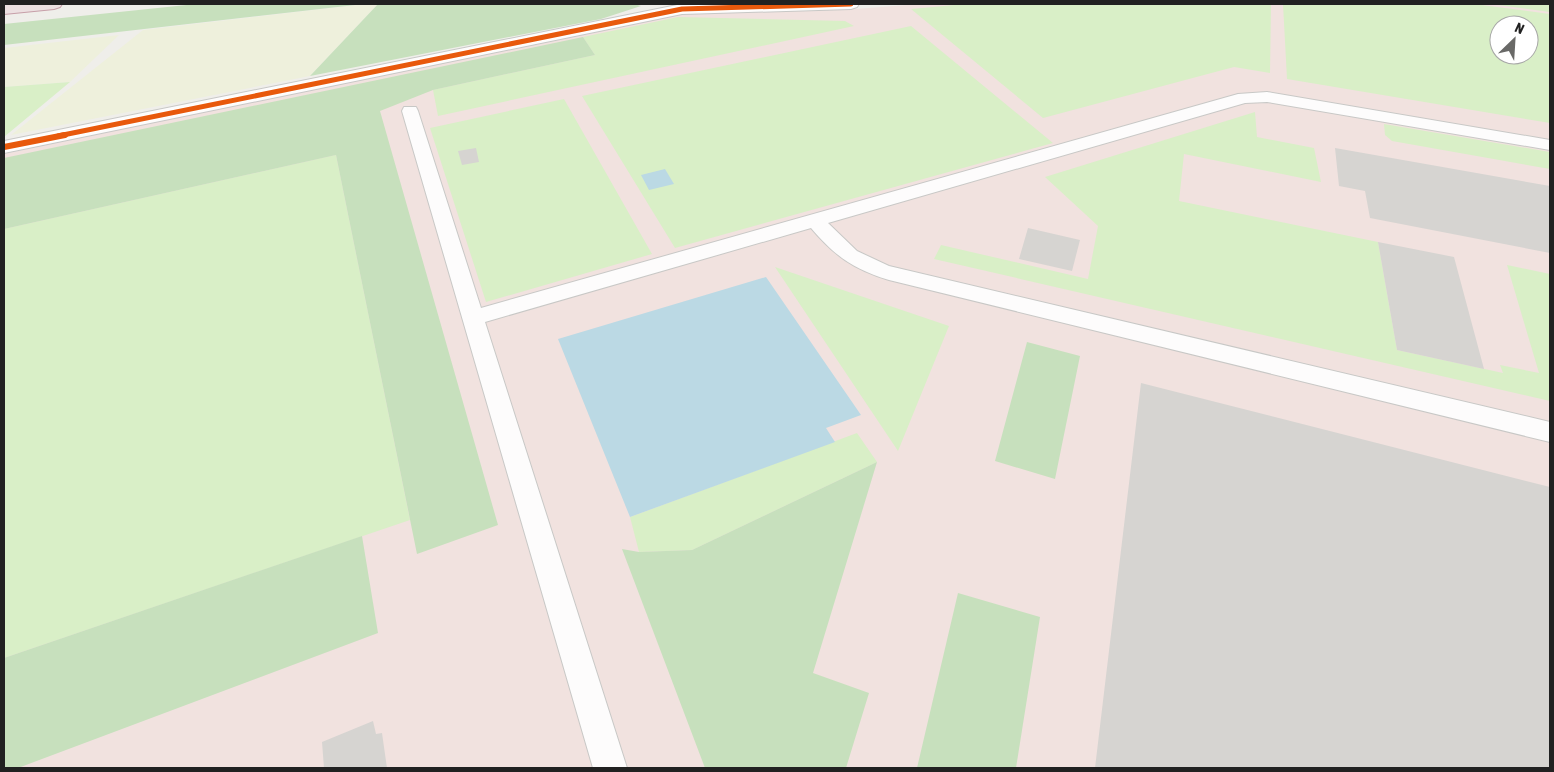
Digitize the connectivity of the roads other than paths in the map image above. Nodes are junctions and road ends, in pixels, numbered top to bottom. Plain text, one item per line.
1 (54, 4) edge
2 (851, 4) edge
3 (4, 9) edge
4 (410, 111) dead end
5 (1550, 145) edge
6 (4, 146) edge
7 (816, 220) junction
8 (472, 318) junction
9 (1550, 432) edge
10 (610, 768) edge

1 - 3 highway
2 - 6 street
4 - 8 lane
5 - 7 lane
7 - 8 lane
7 - 9 lane
8 - 10 lane

